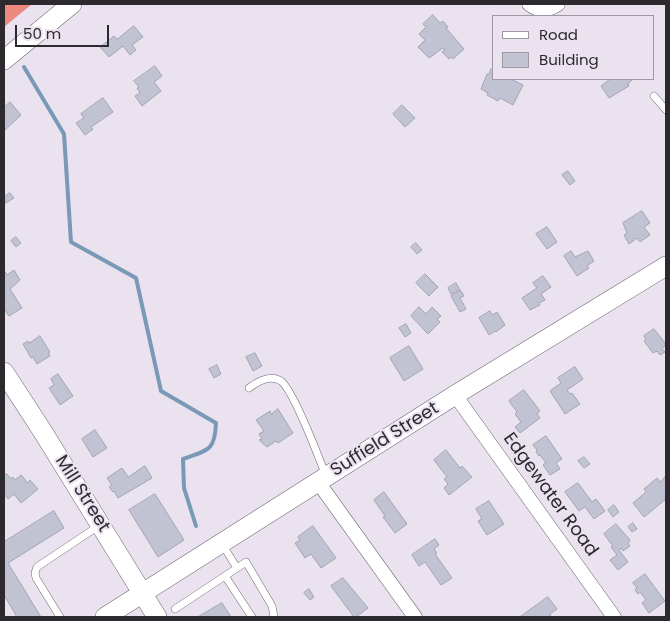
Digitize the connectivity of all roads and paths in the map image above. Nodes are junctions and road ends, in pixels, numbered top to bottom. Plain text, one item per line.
1 (72, 4) edge
2 (529, 4) edge
3 (558, 4) edge
4 (4, 60) edge
5 (654, 96) dead end
6 (666, 110) edge
7 (666, 266) edge
8 (4, 372) edge
9 (249, 388) dead end
10 (455, 395) junction
11 (322, 480) junction
12 (101, 525) junction
13 (222, 544) junction
14 (237, 568) junction
15 (225, 576) junction
16 (144, 594) junction
17 (174, 609) dead end
18 (60, 617) edge
19 (105, 617) edge
20 (158, 617) edge
21 (252, 617) edge
22 (274, 617) edge
23 (415, 617) edge
24 (614, 617) edge

1 - 4 main road
2 - 3 street
5 - 6 lane
7 - 10 main road, Suffield Street
8 - 12 main road, Mill Street
9 - 11 lane
10 - 11 main road, Suffield Street
10 - 24 street, Edgewater Road
11 - 13 main road, Suffield Street
11 - 23 street
12 - 16 main road, Mill Street
12 - 18 lane
13 - 14 lane
13 - 16 main road, Suffield Street
14 - 15 lane
14 - 22 lane
15 - 17 lane
15 - 21 lane
16 - 19 main road, Suffield Street
16 - 20 main road, Mill Street

